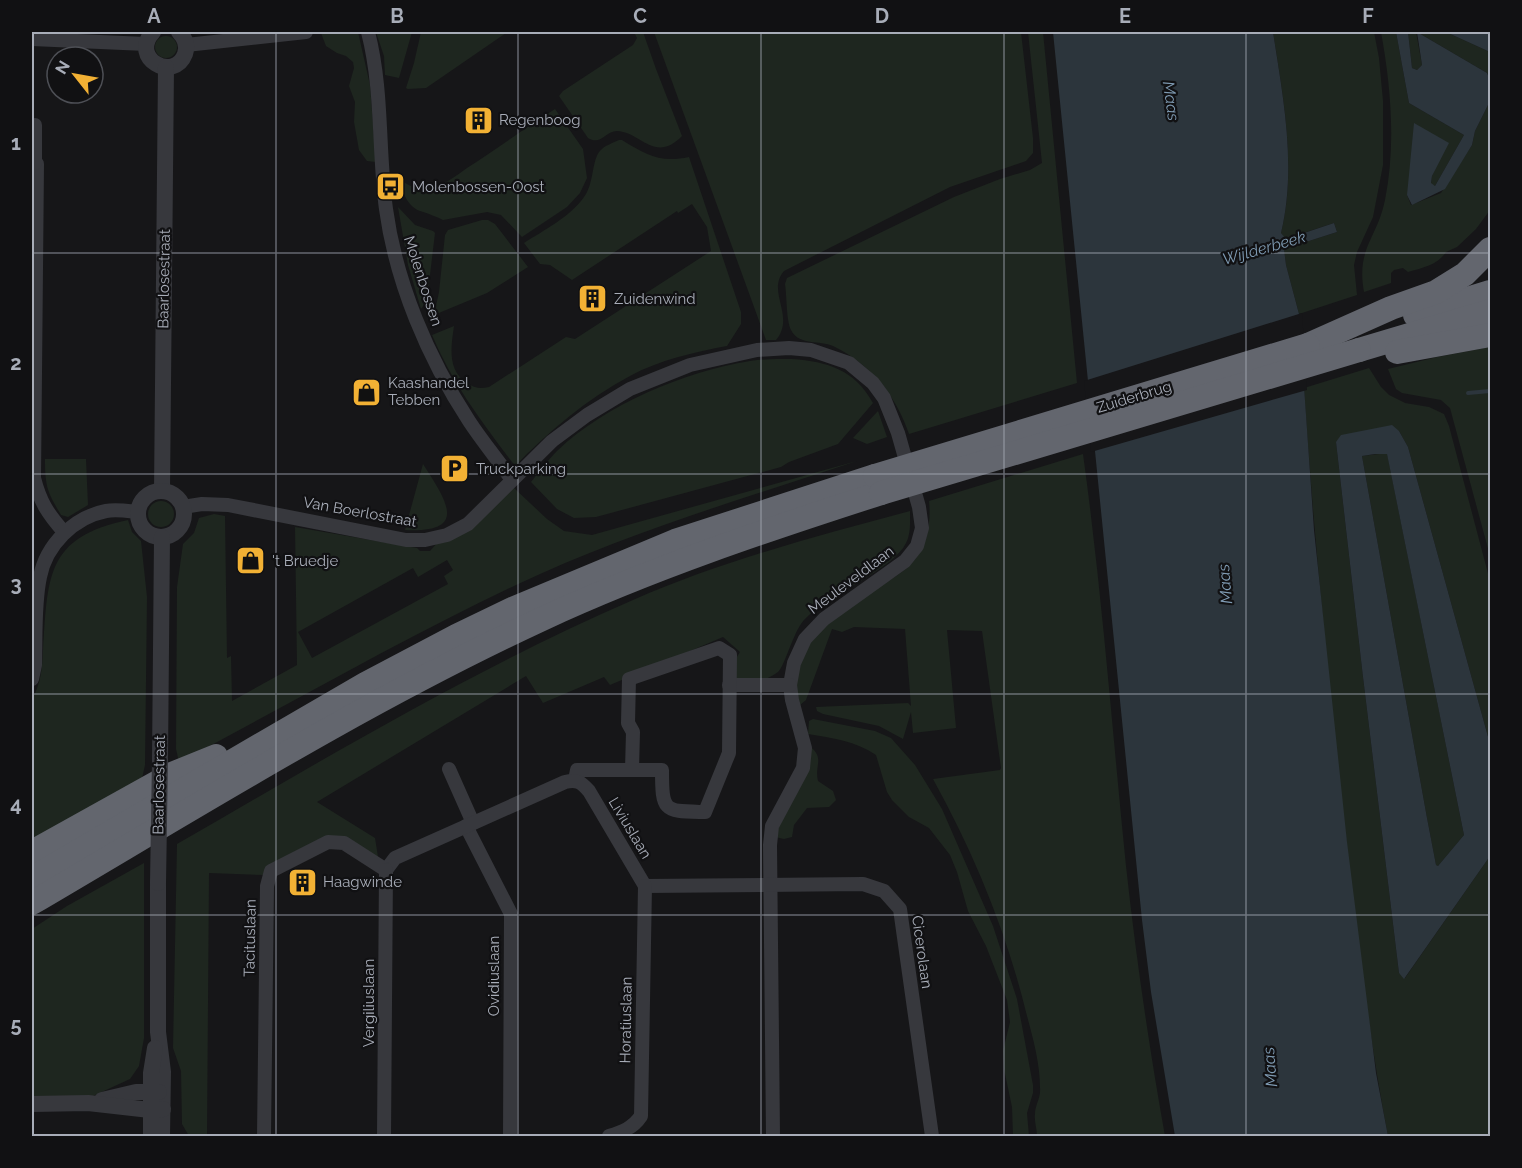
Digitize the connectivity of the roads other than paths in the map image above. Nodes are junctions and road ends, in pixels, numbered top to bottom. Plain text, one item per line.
1 (306, 32) edge
2 (368, 32) edge
3 (83, 36) edge
4 (149, 38) edge
5 (182, 38) edge
6 (32, 39) edge
7 (166, 67) junction
8 (35, 125) dead end
9 (33, 163) edge
10 (1491, 249) edge
11 (34, 277) edge
12 (1491, 292) edge
13 (1491, 311) edge
14 (1395, 330) junction
15 (1491, 335) edge
16 (33, 387) edge
17 (33, 443) edge
18 (512, 480) junction
19 (878, 484) junction
20 (162, 491) junction
21 (183, 507) junction
22 (138, 512) junction
23 (64, 532) junction
24 (162, 537) junction
25 (34, 604) edge
26 (32, 679) edge
27 (729, 685) junction
28 (790, 685) junction
29 (302, 720) junction
30 (449, 769) dead end
31 (632, 770) junction
32 (575, 780) junction
33 (469, 824) junction
34 (32, 852) edge
35 (386, 870) junction
36 (32, 878) edge
37 (770, 885) junction
38 (645, 886) junction
39 (32, 903) edge
40 (157, 1092) junction
41 (88, 1102) junction
42 (32, 1104) edge
43 (157, 1110) junction
44 (151, 1137) edge
45 (162, 1137) edge
46 (264, 1137) edge
47 (384, 1137) edge
48 (510, 1137) edge
49 (609, 1137) edge
50 (773, 1137) edge
51 (932, 1137) edge

1 - 5 street
2 - 18 street, Molenbossen
3 - 4 street
3 - 6 street
4 - 7 street
5 - 7 street
7 - 20 street, Baarlosestraat
8 - 9 street
9 - 11 street
10 - 14 highway
11 - 16 street
12 - 14 highway
13 - 14 highway
14 - 15 highway
14 - 19 highway, Zuiderbrug, bridge
14 - 19 highway, Zuiderbrug, bridge
16 - 17 street
17 - 23 street
18 - 21 street, Van Boerlostraat
18 - 28 street, Meuleveldlaan
19 - 29 highway
19 - 39 highway
20 - 21 street
20 - 22 street
21 - 24 street
22 - 23 street
22 - 24 street
23 - 25 street
24 - 40 street, Baarlosestraat, bridge
25 - 26 street
27 - 28 street
27 - 31 street
27 - 31 street
28 - 37 street, Meuleveldlaan
29 - 34 highway
29 - 36 highway
30 - 33 street
31 - 32 street
32 - 33 street
32 - 38 street, Liviuslaan
33 - 35 street
33 - 48 street, Ovidiuslaan
35 - 46 street, Tacituslaan
35 - 47 street, Vergiliuslaan
37 - 38 street
37 - 50 street, Meuleveldlaan
37 - 51 street, Cicerolaan
38 - 49 street, Horatiuslaan
40 - 41 street
40 - 43 street, Baarlosestraat
41 - 42 street
41 - 43 street
43 - 44 street, Baarlosestraat
43 - 45 street, Baarlosestraat

